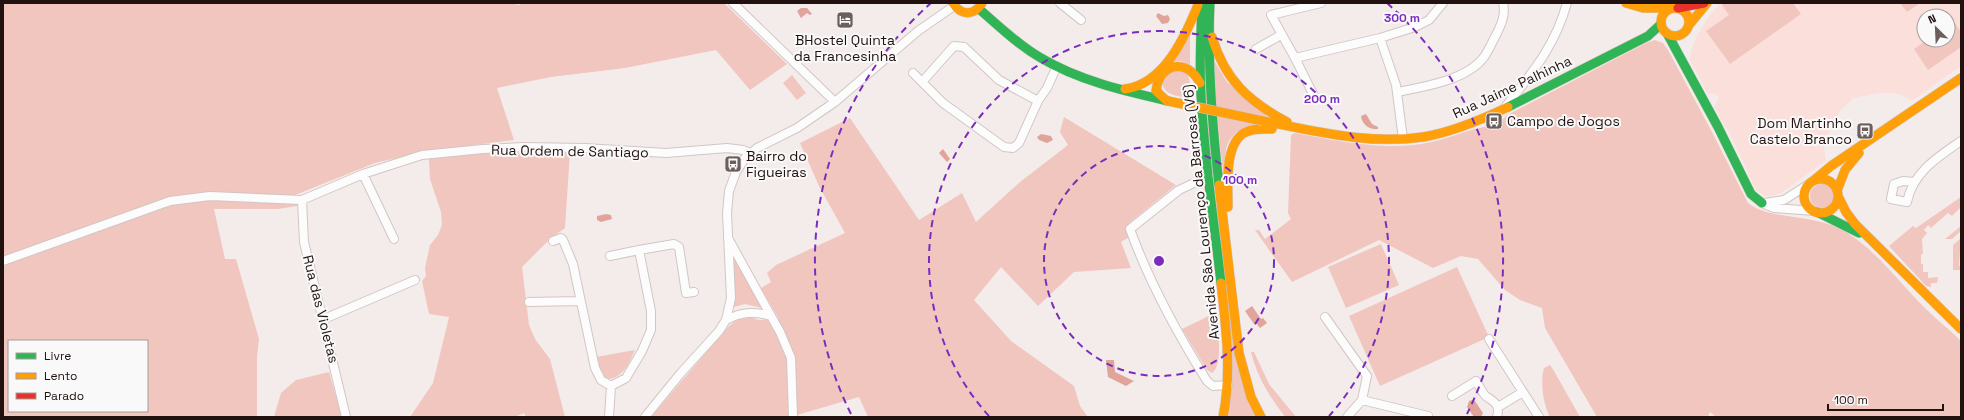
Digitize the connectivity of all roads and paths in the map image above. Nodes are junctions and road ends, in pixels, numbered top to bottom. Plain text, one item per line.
1 (733, 3) edge
2 (1060, 3) edge
3 (1200, 3) edge
4 (1210, 3) edge
5 (1321, 3) edge
6 (1443, 3) edge
7 (1503, 3) edge
8 (1567, 3) edge
9 (1626, 3) edge
10 (1704, 3) edge
11 (1707, 3) edge
12 (954, 4) edge
13 (980, 6) edge
14 (1643, 8) junction
15 (1674, 8) junction
16 (1081, 20) dead end
17 (1209, 21) junction
18 (1660, 22) junction
19 (1689, 24) junction
20 (1667, 34) junction
21 (1683, 34) junction
22 (1281, 35) junction
23 (1648, 36) junction
24 (1380, 38) junction
25 (1256, 49) dead end
26 (1679, 57) junction
27 (1295, 58) junction
28 (1057, 66) junction
29 (912, 73) dead end
30 (1961, 78) edge
31 (922, 82) junction
32 (1114, 88) junction
33 (1201, 88) junction
34 (1397, 92) junction
35 (1315, 98) dead end
36 (1038, 101) junction
37 (1168, 101) junction
38 (836, 102) junction
39 (1503, 110) junction
40 (1301, 129) junction
41 (1878, 136) junction
42 (1403, 139) junction
43 (1961, 141) edge
44 (750, 153) junction
45 (363, 174) junction
46 (1209, 176) junction
47 (1811, 182) junction
48 (1914, 182) dead end
49 (1838, 194) junction
50 (302, 200) junction
51 (1762, 203) junction
52 (1815, 212) junction
53 (727, 237) junction
54 (394, 239) dead end
55 (1226, 240) junction
56 (553, 241) dead end
57 (1874, 244) junction
58 (639, 250) junction
59 (610, 256) dead end
60 (3, 261) edge
61 (415, 280) dead end
62 (694, 292) dead end
63 (580, 301) junction
64 (529, 302) dead end
65 (771, 316) junction
66 (1325, 317) dead end
67 (324, 319) junction
68 (726, 320) junction
69 (1961, 329) edge
70 (1489, 339) dead end
71 (1228, 385) junction
72 (611, 386) junction
73 (1523, 392) junction
74 (1452, 396) dead end
75 (1362, 400) junction
76 (1498, 407) junction
77 (1428, 416) dead end
78 (346, 417) edge
79 (609, 417) edge
80 (646, 417) edge
81 (793, 417) edge
82 (1223, 417) edge
83 (1261, 417) edge
84 (1347, 417) edge
85 (1497, 417) edge
86 (1539, 417) edge

1 - 38 street
2 - 16 street
3 - 32 street
3 - 33 street, Avenida São Lourenço da Barrosa (V6)
4 - 17 street, Avenida São Lourenço da Barrosa (V6)
5 - 22 street
6 - 24 street
7 - 34 street
8 - 39 street
9 - 14 street
10 - 15 street
11 - 19 street
12 - 13 street
12 - 38 street
13 - 28 street, Rua Jaime Palhinha
14 - 15 street
14 - 18 street
15 - 18 street, Rua Jaime Palhinha
15 - 19 street
17 - 40 street
17 - 55 street, Avenida São Lourenço da Barrosa (V6)
18 - 20 street
18 - 23 street, Rua Jaime Palhinha
19 - 21 street
20 - 21 street, Rua Jaime Palhinha
20 - 23 street, Rua Jaime Palhinha
20 - 26 street
21 - 26 street
22 - 25 street
22 - 27 street
23 - 39 street, Rua Jaime Palhinha
24 - 27 street
24 - 34 street
26 - 51 street
27 - 35 street
28 - 32 street, Rua Jaime Palhinha
28 - 36 street
29 - 31 street
30 - 41 street
31 - 36 street
31 - 36 street
32 - 37 street, Rua Jaime Palhinha
33 - 37 street
33 - 46 street, Avenida São Lourenço da Barrosa (V6)
34 - 42 street
37 - 40 street, Rua Jaime Palhinha, bridge
38 - 44 street
39 - 42 street, Rua Jaime Palhinha
40 - 42 street, Rua Jaime Palhinha
40 - 55 street
41 - 47 street
41 - 49 street
43 - 48 street
44 - 45 street, Rua Ordem de Santiago
44 - 53 street
45 - 50 street, Rua Ordem de Santiago
45 - 54 street
46 - 71 street, Avenida São Lourenço da Barrosa (V6)
46 - 71 street
47 - 49 street
47 - 51 street
47 - 52 street
49 - 52 street
49 - 57 street
50 - 60 street
50 - 67 street, Rua das Violetas
51 - 52 street
52 - 57 street
53 - 65 street
53 - 68 street
55 - 83 street, Avenida São Lourenço da Barrosa (V6)
56 - 63 street
57 - 69 street
58 - 59 street
58 - 62 street
58 - 72 street
61 - 67 street
63 - 64 street
63 - 72 street
65 - 68 street
65 - 81 street
66 - 75 street
67 - 78 street, Rua das Violetas
68 - 80 street
70 - 73 street
71 - 82 street, Avenida São Lourenço da Barrosa (V6)
72 - 79 street
73 - 76 street
73 - 86 street
74 - 76 street
75 - 77 street
75 - 84 street
76 - 85 street

